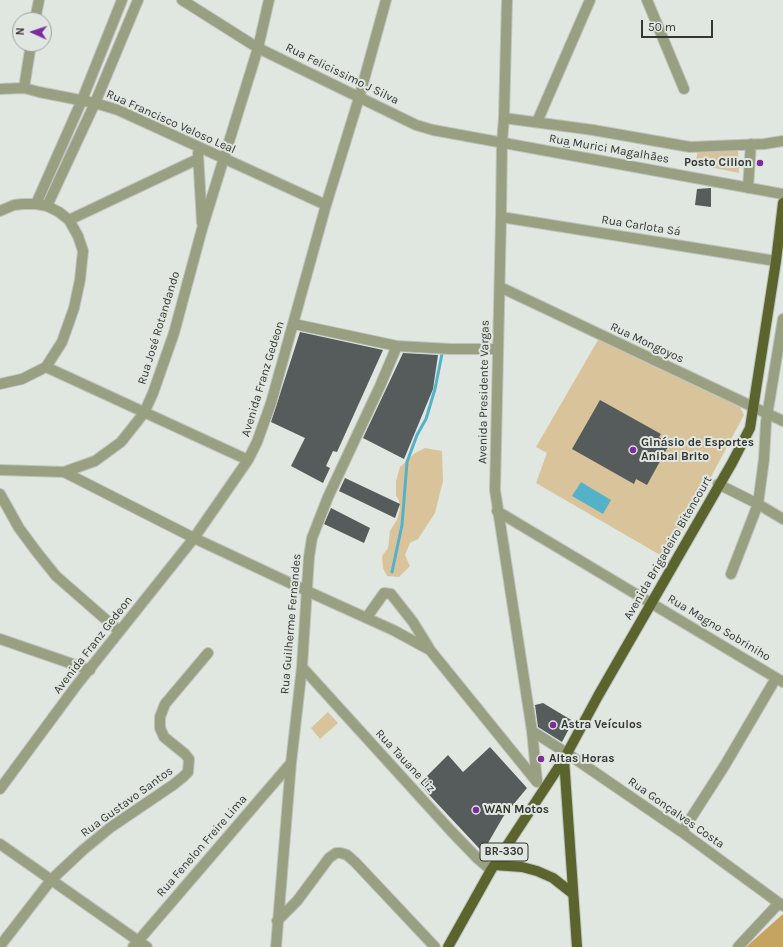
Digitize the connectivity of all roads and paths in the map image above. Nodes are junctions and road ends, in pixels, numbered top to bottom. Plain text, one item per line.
1 (39, 0) edge
2 (122, 0) edge
3 (138, 0) edge
4 (182, 0) edge
5 (269, 0) edge
6 (386, 0) edge
7 (507, 0) edge
8 (590, 0) edge
9 (647, 0) edge
10 (37, 12) edge
11 (258, 48) junction
12 (30, 52) edge
13 (24, 88) junction
14 (684, 89) dead end
15 (0, 90) edge
16 (359, 98) junction
17 (82, 100) junction
18 (95, 102) junction
19 (504, 118) junction
20 (537, 122) junction
21 (783, 141) edge
22 (502, 142) junction
23 (751, 144) junction
24 (199, 147) junction
25 (198, 159) junction
26 (224, 159) junction
27 (748, 188) junction
28 (783, 194) edge
29 (783, 203) edge
30 (36, 204) junction
31 (326, 205) junction
32 (47, 206) junction
33 (0, 211) edge
34 (501, 217) junction
35 (68, 220) junction
36 (202, 229) junction
37 (776, 261) junction
38 (500, 287) junction
39 (783, 319) edge
40 (294, 324) junction
41 (397, 346) junction
42 (498, 349) junction
43 (46, 367) junction
44 (0, 384) edge
45 (754, 408) junction
46 (144, 413) junction
47 (768, 414) junction
48 (783, 421) edge
49 (248, 460) junction
50 (0, 470) edge
51 (64, 472) junction
52 (718, 484) junction
53 (0, 494) edge
54 (758, 504) junction
55 (497, 511) junction
56 (783, 519) edge
57 (194, 538) junction
58 (731, 574) dead end
59 (307, 591) junction
60 (652, 603) junction
61 (367, 617) junction
62 (119, 632) junction
63 (0, 639) edge
64 (430, 650) junction
65 (208, 653) dead end
66 (302, 667) junction
67 (90, 670) junction
68 (779, 680) edge
69 (532, 731) junction
70 (565, 756) junction
71 (290, 763) junction
72 (537, 781) junction
73 (0, 789) edge
74 (544, 792) junction
75 (682, 832) junction
76 (0, 844) edge
77 (493, 868) junction
78 (51, 880) junction
79 (572, 893) junction
80 (781, 904) edge
81 (277, 922) junction
82 (135, 944) edge
83 (0, 946) edge
84 (147, 947) edge
85 (276, 947) edge
86 (436, 947) edge
87 (448, 947) edge
88 (577, 947) edge
89 (738, 947) edge

1 - 10 street
2 - 17 street
3 - 18 street
4 - 11 street, Rua Felicissimo J Silva
5 - 11 street, Rua José Rotandando
6 - 16 street, Avenida Franz Gedeon
7 - 19 street, Avenida Presidente Vargas
8 - 20 street
9 - 14 street
11 - 16 street, Rua Felicissimo J Silva
11 - 26 street, Rua José Rotandando
12 - 13 street
13 - 15 street, Rua Francisco Veloso Leal
13 - 17 street, Rua Francisco Veloso Leal
16 - 22 street, Rua Felicissimo J Silva
16 - 31 street, Avenida Franz Gedeon
17 - 18 street, Rua Francisco Veloso Leal
17 - 30 street
18 - 24 street, Rua Francisco Veloso Leal
18 - 32 street
19 - 20 street, Rua Murici Magalhães
19 - 22 street, Avenida Presidente Vargas
20 - 23 street, Rua Murici Magalhães
21 - 23 street, Rua Murici Magalhães
22 - 27 street, Rua Murici Magalhães
22 - 34 street, Avenida Presidente Vargas
23 - 27 street
24 - 25 street, Rua José Rotandando
24 - 26 street, Rua Francisco Veloso Leal
25 - 35 street
25 - 36 street, Rua José Rotandando
26 - 31 street, Rua Francisco Veloso Leal
26 - 36 street, Rua José Rotandando
27 - 28 street, Rua Murici Magalhães
29 - 37 main road, Avenida Brigadeiro Bitencourt
30 - 32 street
30 - 33 street
31 - 40 street, Avenida Franz Gedeon
32 - 35 street
34 - 37 street, Rua Carlota Sá
34 - 38 street, Avenida Presidente Vargas
35 - 43 street
36 - 46 street, Rua José Rotandando
37 - 45 main road, Avenida Brigadeiro Bitencourt
38 - 42 street, Avenida Presidente Vargas
38 - 45 street, Rua Mongoyos
39 - 47 street
40 - 41 street
40 - 49 street, Avenida Franz Gedeon
41 - 42 street
41 - 59 street, Rua Guilherme Fernandes
42 - 55 street, Avenida Presidente Vargas
43 - 44 street
43 - 46 street
45 - 47 street, Rua Mongoyos
45 - 52 main road, Avenida Brigadeiro Bitencourt
46 - 49 street
46 - 51 street, Rua José Rotandando
47 - 48 street, Rua Mongoyos
47 - 54 street
49 - 57 street, Avenida Franz Gedeon
50 - 51 street, Rua José Rotandando
51 - 57 street
52 - 54 street
52 - 60 main road, Avenida Brigadeiro Bitencourt
53 - 62 street
54 - 56 street
54 - 58 street
55 - 60 street, Rua Magno Sobriniho
55 - 69 street, Avenida Presidente Vargas
57 - 59 street
57 - 62 street, Avenida Franz Gedeon
59 - 61 street
59 - 66 street, Rua Guilherme Fernandes
60 - 68 street, Rua Magno Sobriniho
60 - 70 main road, Avenida Brigadeiro Bitencourt
61 - 64 street
61 - 64 street
62 - 67 street, Avenida Franz Gedeon
63 - 67 street
64 - 72 street
65 - 78 street, Rua Gustavo Santos
66 - 71 street, Rua Guilherme Fernandes
66 - 77 street, Rua Tauane Liz
67 - 73 street, Avenida Franz Gedeon
68 - 75 street
69 - 70 street, Rua Gonçalves Costa
69 - 72 street, Avenida Presidente Vargas
70 - 74 main road, BR-330
70 - 75 street, Rua Gonçalves Costa
70 - 79 main road
71 - 81 street, Rua Guilherme Fernandes
71 - 82 street, Rua Fenelon Freire Lima
72 - 74 street
74 - 77 main road, BR-330
75 - 80 street, Rua Gonçalves Costa
76 - 78 street
77 - 79 main road
77 - 87 main road, BR-330
78 - 82 street
78 - 83 street, Rua Gustavo Santos
79 - 88 main road
80 - 89 street
81 - 85 street, Rua Guilherme Fernandes
81 - 86 street
82 - 84 street

